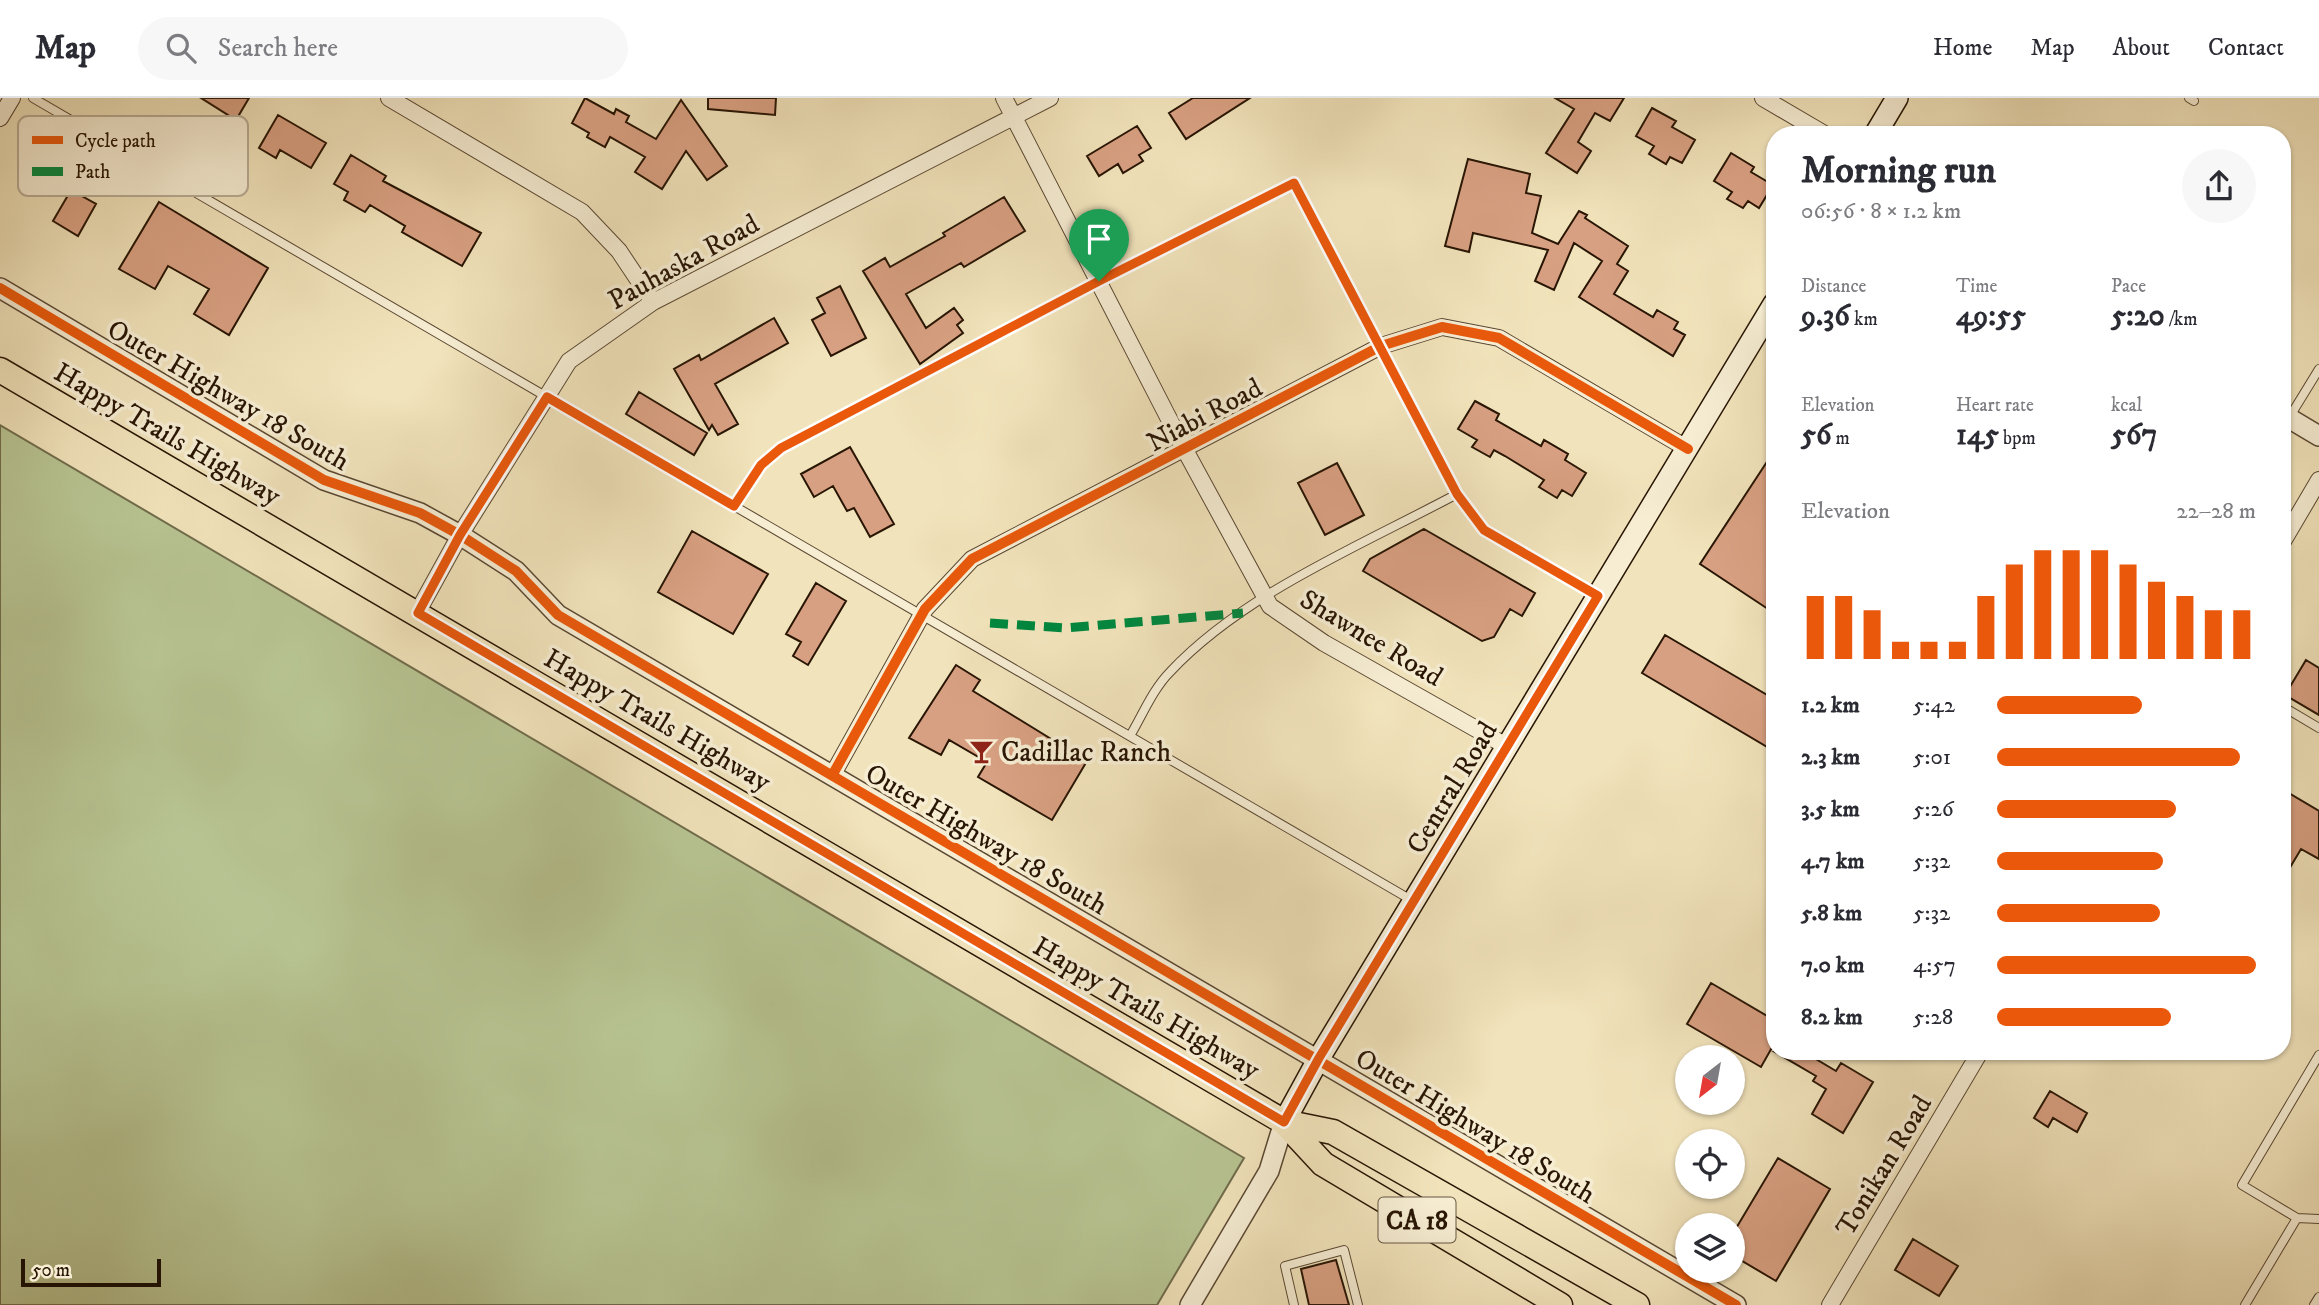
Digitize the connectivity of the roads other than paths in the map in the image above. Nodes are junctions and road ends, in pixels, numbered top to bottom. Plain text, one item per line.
1 (12, 98) edge
2 (33, 98) edge
3 (389, 98) edge
4 (1004, 98) edge
5 (1050, 98) edge
6 (1763, 98) edge
7 (1897, 98) edge
8 (64, 116) edge
9 (1015, 117) junction
10 (0, 118) edge
11 (1811, 126) edge
12 (1880, 126) edge
13 (201, 196) edge
14 (1099, 281) junction
15 (0, 288) edge
16 (653, 302) junction
17 (1766, 318) edge
18 (1381, 346) junction
19 (2319, 369) edge
20 (0, 370) edge
21 (547, 397) junction
22 (2291, 409) edge
23 (2291, 419) edge
24 (2319, 436) edge
25 (1689, 449) junction
26 (1185, 450) junction
27 (2319, 480) edge
28 (1457, 494) junction
29 (734, 506) junction
30 (2291, 528) edge
31 (460, 535) junction
32 (1266, 596) junction
33 (1598, 596) junction
34 (418, 613) junction
35 (922, 615) junction
36 (2291, 711) edge
37 (2319, 728) edge
38 (1130, 736) junction
39 (1508, 747) junction
40 (833, 774) junction
41 (1414, 901) junction
42 (2319, 1055) edge
43 (1319, 1058) junction
44 (1975, 1060) edge
45 (1284, 1122) junction
46 (2297, 1218) junction
47 (2319, 1219) edge
48 (2319, 1297) edge
49 (1196, 1303) edge
50 (1294, 1305) edge
51 (1358, 1305) edge
52 (1560, 1305) edge
53 (1637, 1305) edge
54 (1736, 1305) edge
55 (1830, 1305) edge
56 (2245, 1305) edge
57 (2314, 1305) edge

1 - 10 street
2 - 8 lane
3 - 16 street
4 - 9 street, Shawnee Road
5 - 9 street, Pauhaska Road
6 - 11 street
7 - 12 main road
9 - 14 street, Shawnee Road
9 - 16 street, Pauhaska Road
13 - 21 lane
14 - 18 lane
14 - 26 street, Shawnee Road
14 - 29 lane
15 - 31 street, Outer Highway 18 South
16 - 21 street, Pauhaska Road
17 - 25 main road, Central Road
18 - 25 street, Niabi Road
18 - 26 street, Niabi Road
18 - 28 lane
19 - 22 lane
20 - 34 main road, Happy Trails Highway / CA 18
21 - 29 lane
21 - 31 street, Pauhaska Road
23 - 24 street
25 - 33 main road, Central Road
26 - 32 street, Shawnee Road
26 - 35 street, Niabi Road
27 - 30 street
28 - 32 lane
28 - 33 lane
29 - 35 lane
31 - 34 street, Pauhaska Road
31 - 40 street, Outer Highway 18 South
32 - 38 lane
32 - 39 street, Shawnee Road
33 - 39 main road, Central Road
34 - 45 main road, Happy Trails Highway / CA 18
35 - 38 lane
35 - 40 street, Niabi Road
36 - 37 lane
38 - 41 lane
39 - 41 main road, Central Road
40 - 43 street, Outer Highway 18 South
41 - 43 main road, Central Road
42 - 46 lane
43 - 45 main road, Central Road
43 - 54 street, Outer Highway 18 South
44 - 55 street, Tonikan Road
45 - 49 street, Central Road
45 - 52 main road, Happy Trails Highway / CA 18
45 - 53 main road, Happy Trails Highway / CA 18
46 - 47 lane
46 - 56 lane
48 - 57 lane
50 - 51 lane

